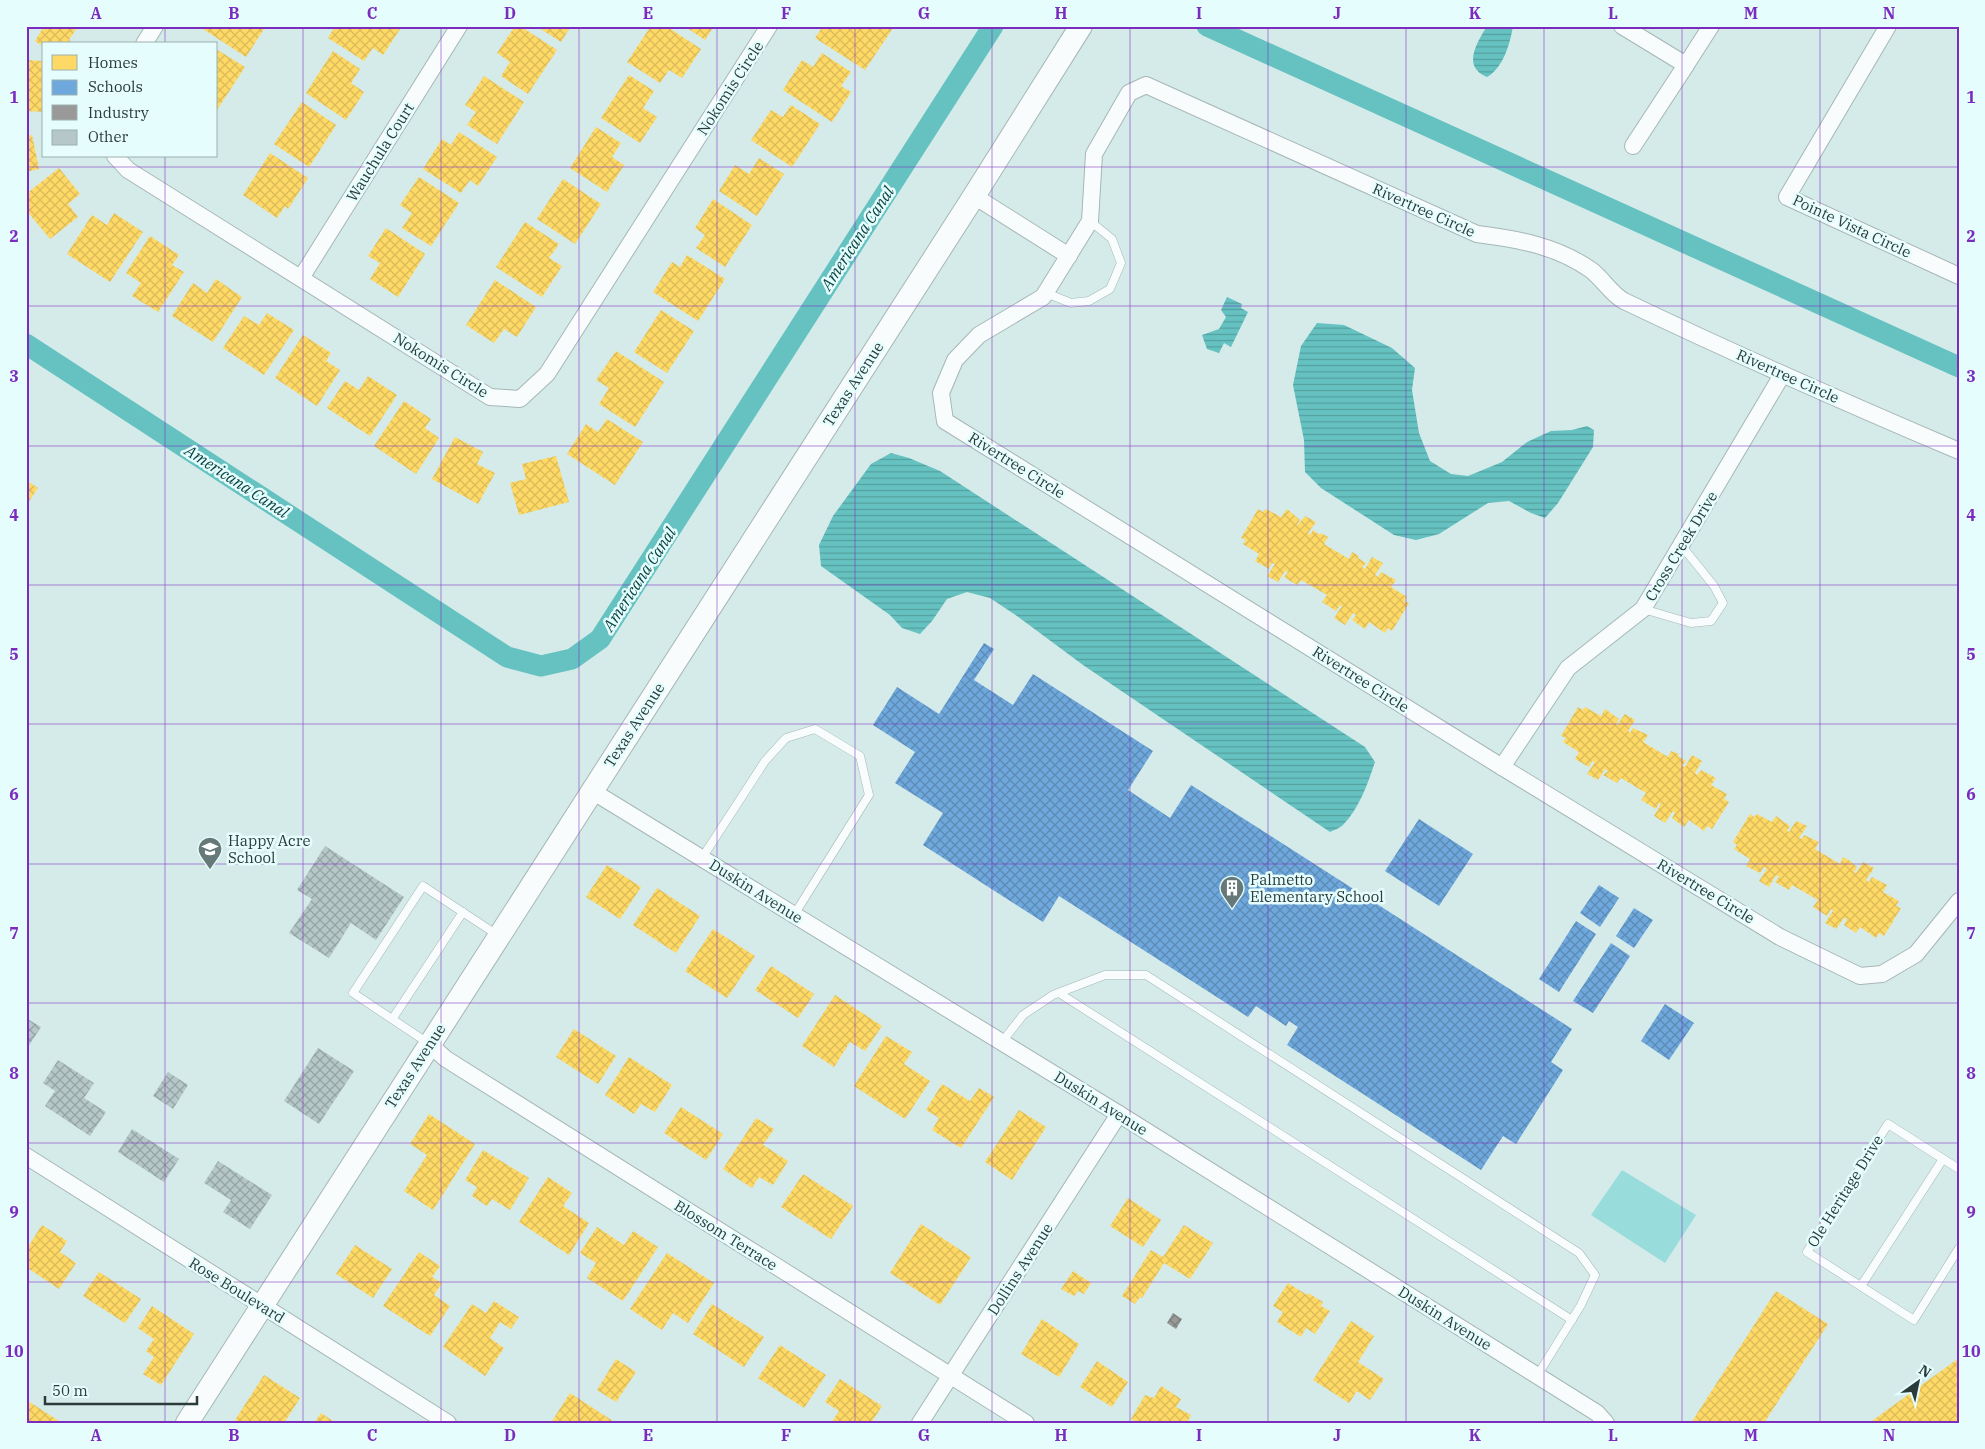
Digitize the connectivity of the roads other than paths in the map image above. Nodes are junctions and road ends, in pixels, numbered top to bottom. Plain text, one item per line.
1 (155, 26) edge
2 (459, 26) edge
3 (769, 26) edge
4 (1081, 26) edge
5 (1711, 26) edge
6 (1888, 26) edge
7 (1631, 28) edge
8 (145, 42) edge
9 (1686, 65) junction
10 (1633, 146) dead end
11 (117, 158) edge
12 (974, 196) junction
13 (1090, 221) junction
14 (1069, 256) junction
15 (1959, 276) edge
16 (301, 278) junction
17 (1046, 293) junction
18 (1782, 375) junction
19 (1959, 451) edge
20 (1681, 545) junction
21 (1643, 609) junction
22 (1502, 767) junction
23 (592, 791) junction
24 (702, 858) junction
25 (1959, 901) edge
26 (463, 912) junction
27 (794, 915) junction
28 (498, 936) junction
29 (1059, 993) junction
30 (393, 1018) junction
31 (1002, 1042) junction
32 (429, 1044) junction
33 (1119, 1114) junction
34 (26, 1156) edge
35 (1943, 1159) junction
36 (1959, 1170) edge
37 (1959, 1248) edge
38 (1860, 1286) junction
39 (262, 1306) junction
40 (1572, 1320) junction
41 (951, 1376) junction
42 (1537, 1376) junction
43 (187, 1423) edge
44 (448, 1423) edge
45 (920, 1423) edge
46 (1026, 1423) edge
47 (1606, 1423) edge

1 - 8 street
2 - 16 street, Wauchula Court
3 - 16 street, Nokomis Circle
4 - 12 street, Texas Avenue
5 - 9 street
6 - 15 street, Pointe Vista Circle
7 - 9 street
9 - 10 street
11 - 16 street, Nokomis Circle
12 - 14 street
12 - 23 street, Texas Avenue
13 - 14 street, Rivertree Circle
13 - 17 lane
13 - 18 street, Rivertree Circle
14 - 17 street, Rivertree Circle
17 - 22 street, Rivertree Circle
18 - 19 street, Rivertree Circle
18 - 20 street, Cross Creek Drive
20 - 21 street, Cross Creek Drive
20 - 21 lane
21 - 22 street, Cross Creek Drive
22 - 25 street, Rivertree Circle
23 - 24 street, Duskin Avenue
23 - 28 street, Texas Avenue
24 - 27 street, Duskin Avenue
24 - 27 lane
26 - 28 lane
26 - 30 lane
26 - 30 lane
27 - 31 street, Duskin Avenue
28 - 32 street, Texas Avenue
29 - 31 lane
29 - 40 lane
29 - 40 lane
30 - 32 lane
31 - 33 street, Duskin Avenue
32 - 39 street, Texas Avenue
32 - 41 street, Blossom Terrace
33 - 41 street, Dollins Avenue
33 - 42 street, Duskin Avenue
34 - 39 street, Rose Boulevard
35 - 36 lane, Ole Heritage Drive
35 - 38 lane
35 - 38 lane, Ole Heritage Drive
37 - 38 lane, Ole Heritage Drive
39 - 43 street, Texas Avenue
39 - 44 street, Rose Boulevard
40 - 42 lane
41 - 45 street, Dollins Avenue
41 - 46 street, Blossom Terrace
42 - 47 street, Duskin Avenue

